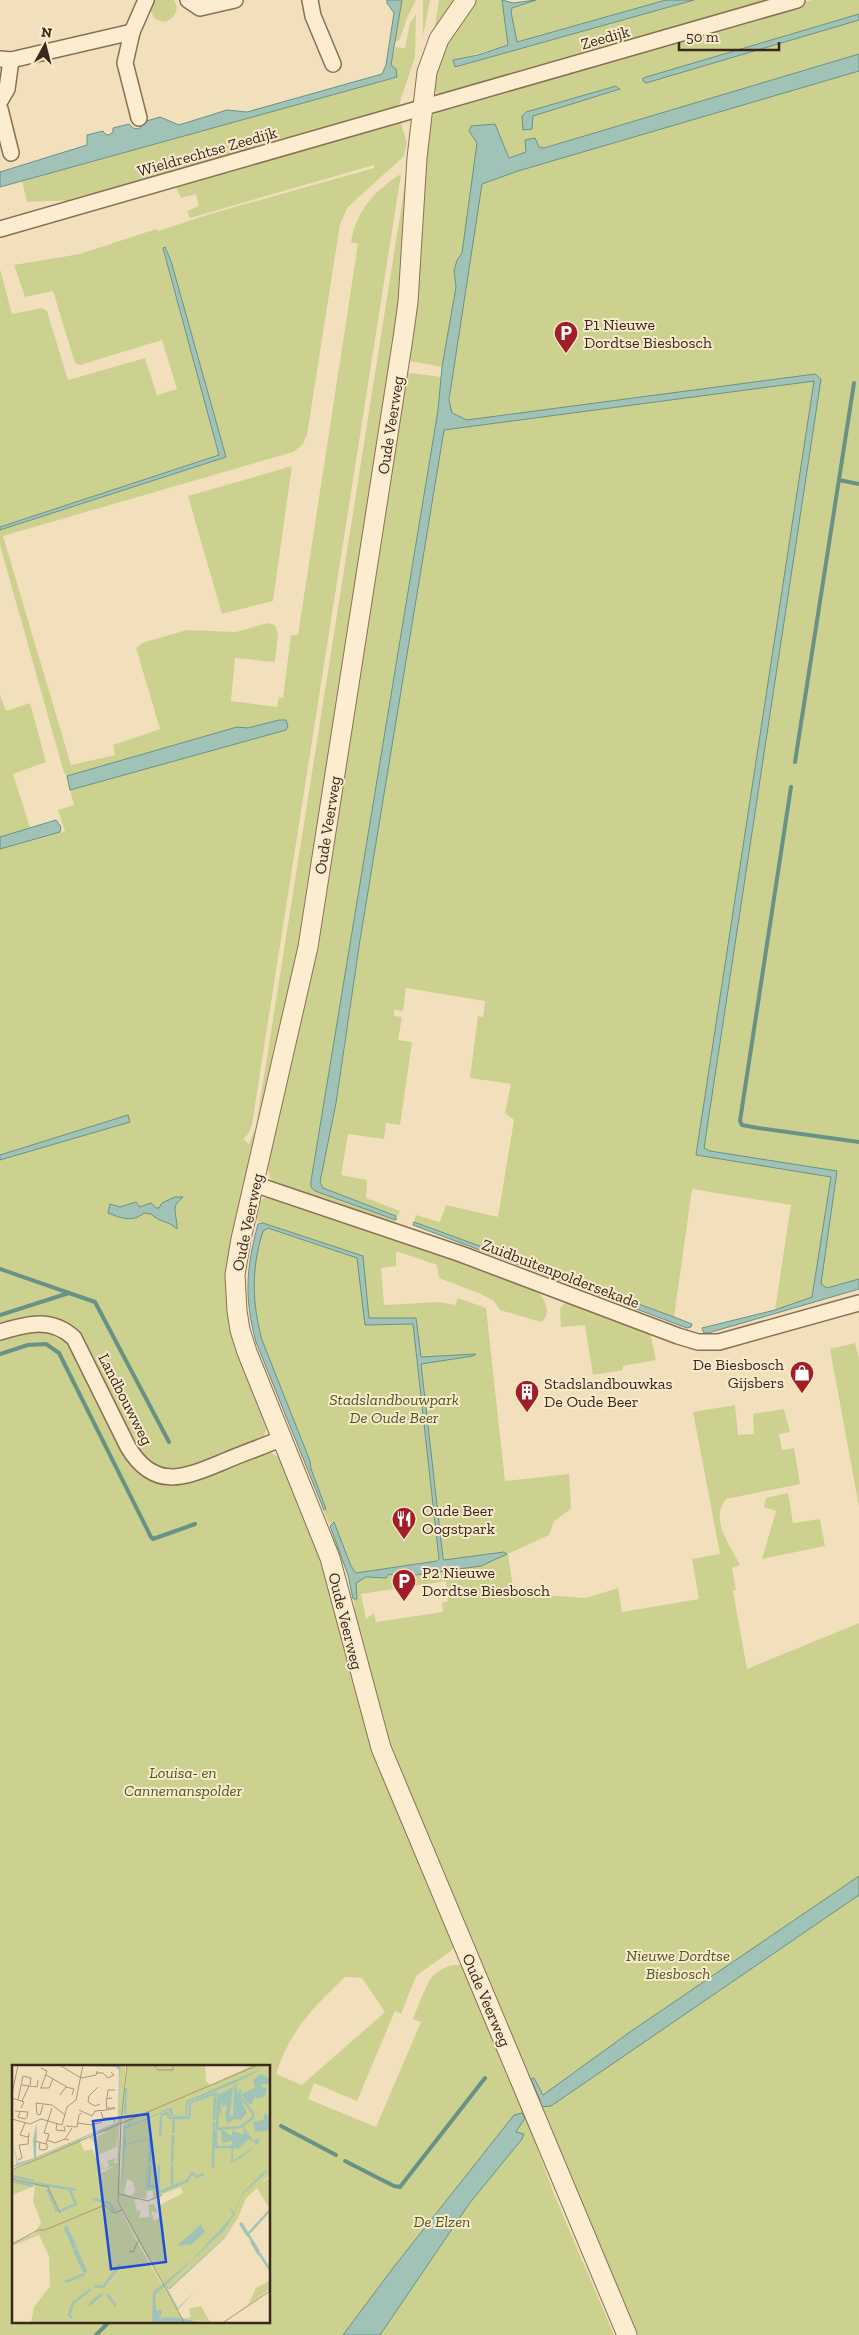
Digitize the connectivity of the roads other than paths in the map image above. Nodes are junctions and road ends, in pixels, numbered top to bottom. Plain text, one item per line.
1 (146, 0) edge
2 (188, 0) edge
3 (235, 0) edge
4 (310, 0) edge
5 (466, 0) edge
6 (797, 0) edge
7 (132, 32) junction
8 (6, 60) edge
9 (333, 64) dead end
10 (0, 101) edge
11 (423, 108) junction
12 (0, 109) edge
13 (139, 118) dead end
14 (11, 153) dead end
15 (0, 229) edge
16 (254, 1184) junction
17 (859, 1303) edge
18 (0, 1332) edge
19 (283, 1438) junction
20 (627, 2335) edge

1 - 7 street
2 - 3 street
4 - 9 street
5 - 11 street, Oude Veerweg
6 - 11 street, Zeedijk
7 - 8 street
7 - 13 street
8 - 10 street
11 - 15 street, Wieldrechtse Zeedijk
11 - 16 street, Oude Veerweg
12 - 14 street
16 - 17 street, Zuidbuitenpoldersekade
16 - 19 street, Oude Veerweg
18 - 19 street, Landbouwweg
19 - 20 street, Oude Veerweg

